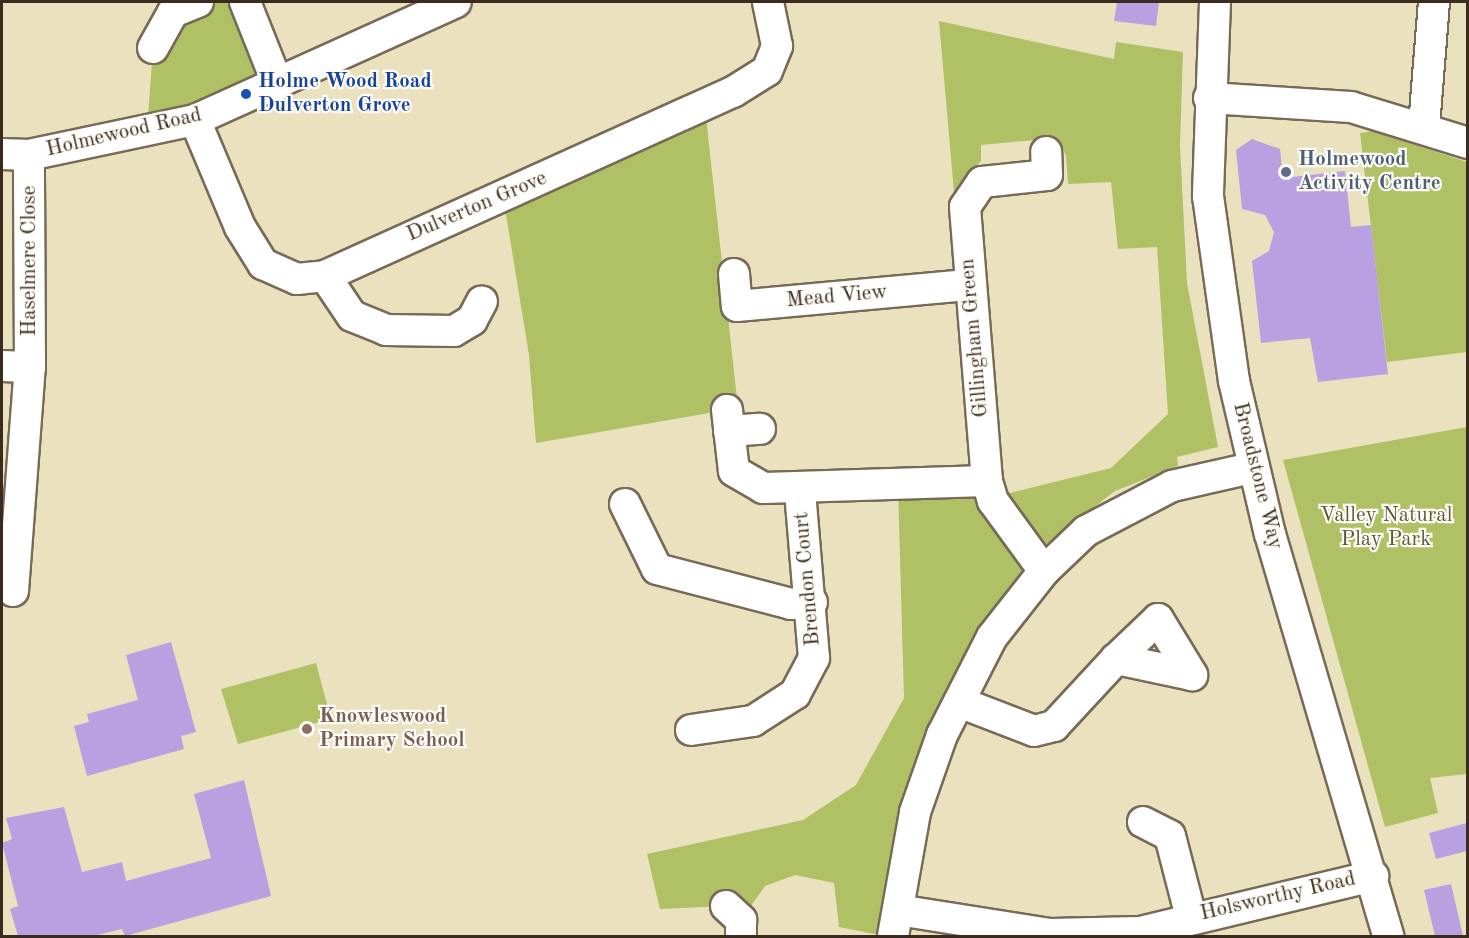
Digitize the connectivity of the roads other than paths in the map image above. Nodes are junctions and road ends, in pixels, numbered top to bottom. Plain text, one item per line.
1 (198, 2) edge
2 (245, 2) edge
3 (456, 2) edge
4 (768, 2) edge
5 (1215, 2) edge
6 (1434, 2) edge
7 (153, 48) dead end
8 (278, 85) junction
9 (1209, 98) junction
10 (195, 120) junction
11 (1424, 126) junction
12 (1467, 143) edge
13 (1046, 152) dead end
14 (15, 154) edge
15 (734, 274) dead end
16 (325, 276) junction
17 (970, 285) junction
18 (482, 301) dead end
19 (16, 367) edge
20 (760, 429) dead end
21 (1252, 468) junction
22 (987, 481) junction
23 (800, 490) junction
24 (625, 504) dead end
25 (1044, 571) junction
26 (13, 591) dead end
27 (812, 602) junction
28 (1116, 659) dead end
29 (959, 702) junction
30 (691, 730) dead end
31 (1143, 822) dead end
32 (1373, 876) junction
33 (726, 906) dead end
34 (1191, 917) junction
35 (896, 923) edge
36 (1140, 934) edge
37 (741, 936) edge
38 (1388, 936) edge

1 - 7 street
2 - 8 street
3 - 8 street, Holmewood Road
4 - 16 street, Dulverton Grove
5 - 9 street, Broadstone Way
6 - 11 street
8 - 10 street, Holmewood Road
9 - 11 street
9 - 21 street, Broadstone Way
10 - 14 street, Holmewood Road
10 - 16 street, Dulverton Grove
11 - 12 street
13 - 17 street, Gillingham Green
14 - 19 street, Haselmere Close
15 - 17 street, Mead View
16 - 18 street
17 - 22 street, Gillingham Green
19 - 26 street, Haselmere Close
20 - 23 street
21 - 25 street
21 - 32 street, Broadstone Way
22 - 23 street
22 - 25 street, Gillingham Green
23 - 27 street, Brendon Court
24 - 27 street
25 - 29 street
27 - 30 street, Brendon Court
28 - 29 street
29 - 35 street
31 - 34 street
32 - 34 street, Holsworthy Road
32 - 38 street, Broadstone Way
33 - 37 street
34 - 36 street, Holsworthy Road
35 - 36 street, Holsworthy Road

